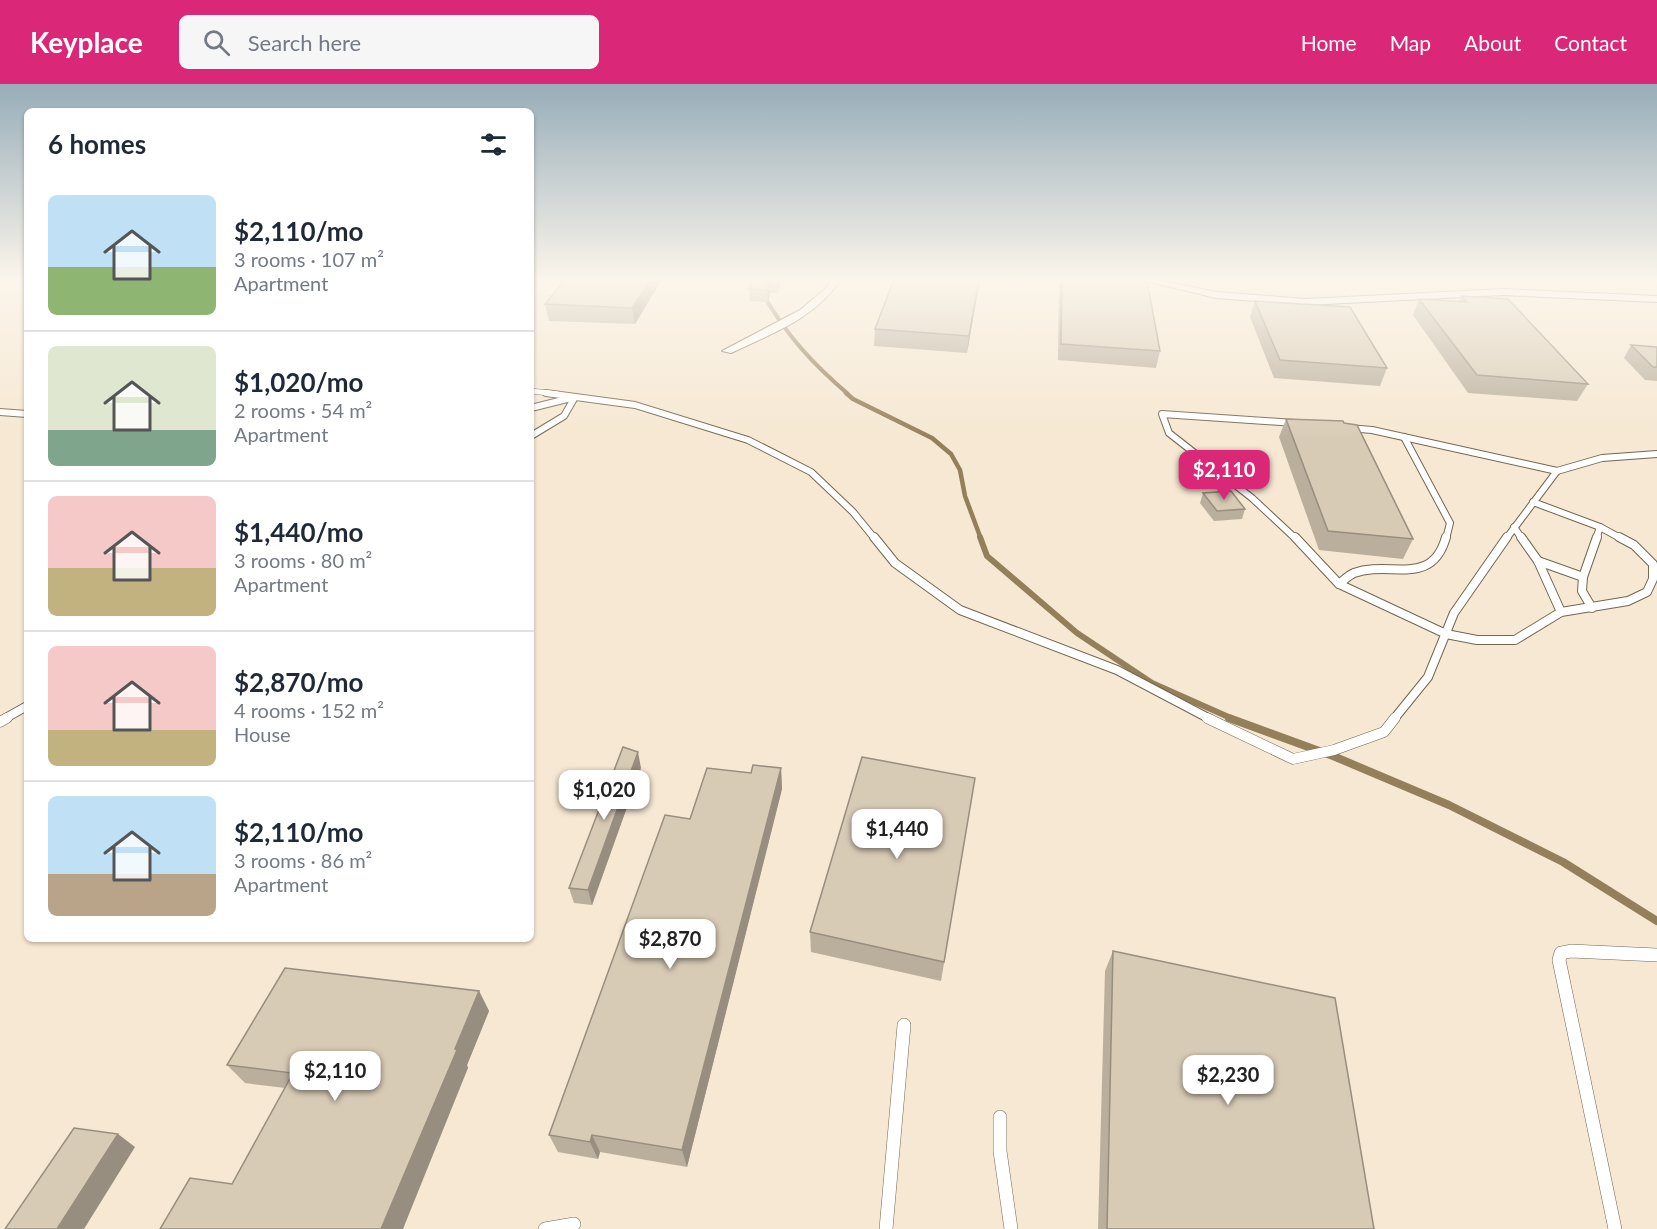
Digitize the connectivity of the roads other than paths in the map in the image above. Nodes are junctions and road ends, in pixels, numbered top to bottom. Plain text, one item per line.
1 (762, 332) edge
2 (727, 351) dead end
3 (534, 391) edge
4 (575, 397) junction
5 (534, 407) edge
6 (0, 412) edge
7 (24, 414) edge
8 (1308, 424) edge
9 (1340, 427) edge
10 (534, 434) edge
11 (1404, 437) junction
12 (1657, 454) edge
13 (1557, 471) junction
14 (1533, 502) junction
15 (1514, 527) junction
16 (1600, 527) junction
17 (1538, 561) junction
18 (1582, 577) junction
19 (1339, 585) junction
20 (1592, 608) junction
21 (1562, 612) junction
22 (1446, 634) junction
23 (24, 708) edge
24 (0, 722) edge
25 (1657, 956) edge
26 (904, 1025) dead end
27 (1000, 1117) dead end
28 (574, 1224) dead end
29 (545, 1229) edge
30 (886, 1229) edge
31 (1011, 1229) edge
32 (1615, 1229) edge

1 - 2 street
3 - 4 lane
4 - 5 lane
4 - 10 lane
4 - 22 lane
6 - 7 lane
8 - 19 lane
9 - 11 lane
11 - 13 lane
11 - 19 lane
12 - 13 lane
13 - 14 lane
14 - 15 lane
14 - 16 lane
15 - 17 lane
15 - 22 lane
16 - 18 lane
16 - 20 lane
17 - 18 lane
17 - 21 lane
18 - 20 lane
19 - 22 lane
20 - 21 lane
21 - 22 lane
23 - 24 lane
25 - 32 lane
26 - 30 lane
27 - 31 lane
28 - 29 lane

